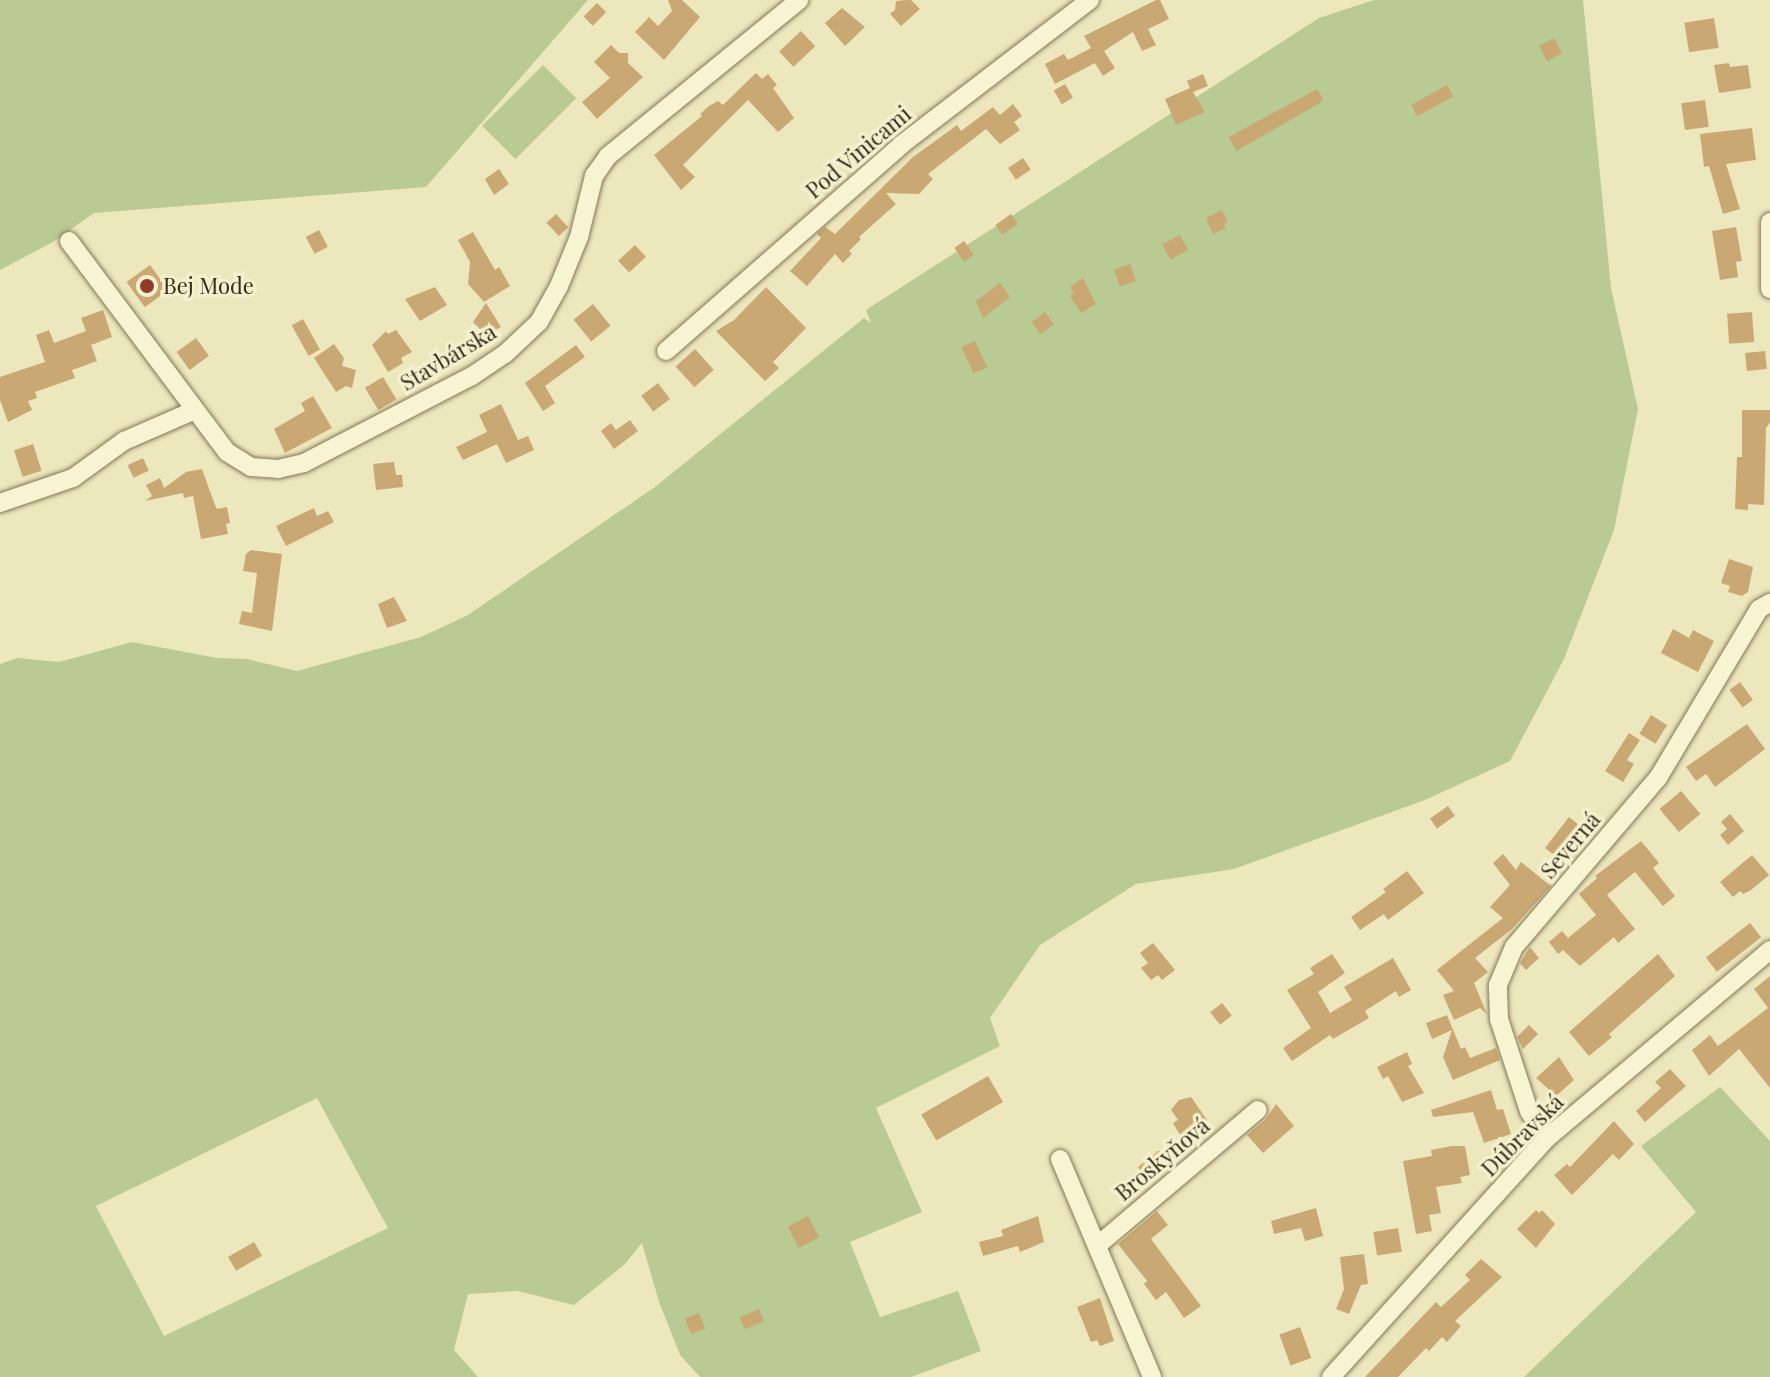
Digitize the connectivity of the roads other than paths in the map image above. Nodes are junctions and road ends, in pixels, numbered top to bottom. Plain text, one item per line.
1 (799, 0) edge
2 (1090, 0) edge
3 (1770, 222) edge
4 (69, 241) dead end
5 (1770, 289) edge
6 (666, 351) dead end
7 (195, 410) junction
8 (0, 503) edge
9 (1770, 603) edge
10 (1770, 950) edge
11 (1258, 1110) dead end
12 (1547, 1138) junction
13 (1060, 1159) dead end
14 (1098, 1245) junction
15 (1152, 1377) edge
16 (1331, 1377) edge

1 - 7 street, Stavbárska
2 - 6 street, Pod Vinicami
3 - 5 street
4 - 7 street, Stavbárska
7 - 8 street
9 - 12 street, Severná
10 - 12 street, Dúbravská
11 - 14 street, Broskyňová
12 - 16 street, Dúbravská
13 - 14 street
14 - 15 street

